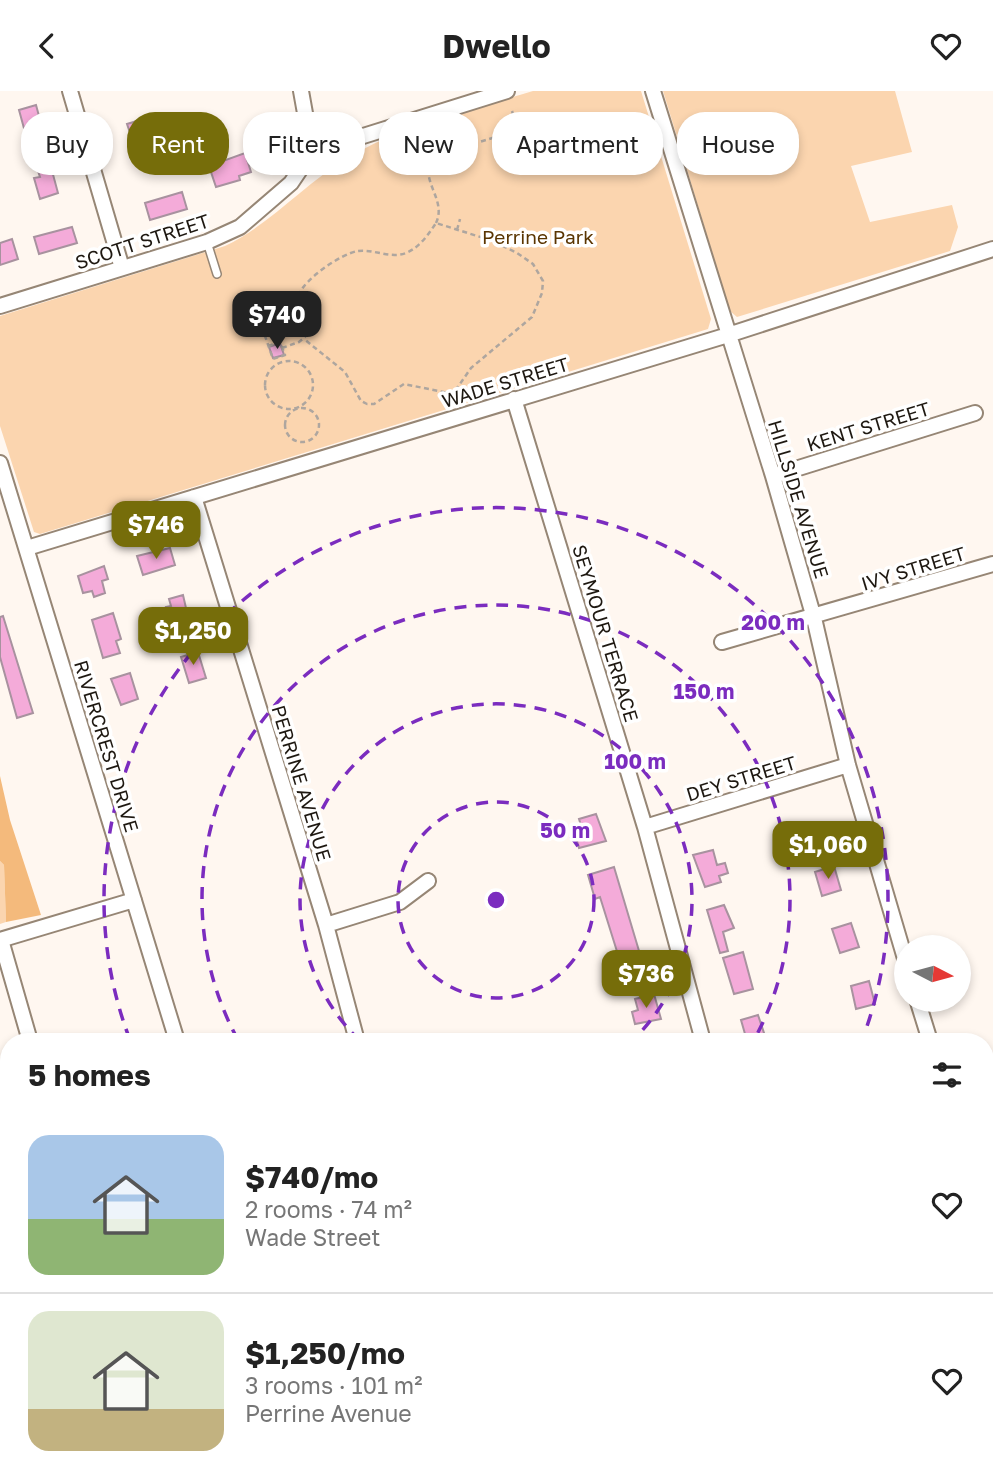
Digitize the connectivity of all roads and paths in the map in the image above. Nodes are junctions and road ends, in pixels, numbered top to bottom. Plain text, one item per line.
1 (70, 91) edge
2 (301, 91) edge
3 (507, 91) edge
4 (653, 91) edge
5 (454, 108) junction
6 (305, 112) edge
7 (455, 112) edge
8 (365, 136) edge
9 (492, 138) edge
10 (296, 175) edge
11 (460, 219) dead end
12 (436, 223) junction
13 (457, 230) junction
14 (207, 242) junction
15 (993, 249) edge
16 (122, 268) junction
17 (217, 274) dead end
18 (0, 306) edge
19 (269, 331) dead end
20 (728, 335) junction
21 (304, 339) junction
22 (268, 346) junction
23 (282, 348) junction
24 (279, 359) junction
25 (514, 399) junction
26 (297, 408) junction
27 (975, 413) dead end
28 (0, 463) edge
29 (773, 476) junction
30 (194, 497) junction
31 (27, 548) junction
32 (993, 564) edge
33 (814, 618) junction
34 (722, 642) dead end
35 (848, 765) junction
36 (645, 827) junction
37 (428, 881) dead end
38 (134, 900) junction
39 (326, 925) junction
40 (898, 935) edge
41 (1, 940) edge
42 (922, 1012) edge
43 (28, 1033) edge
44 (175, 1033) edge
45 (355, 1033) edge
46 (701, 1033) edge
47 (928, 1033) edge

1 - 16 street
2 - 6 street
3 - 5 street
4 - 20 street, HILLSIDE AVENUE
5 - 7 lane
5 - 8 street
9 - 12 path
10 - 14 street, SCOTT STREET
11 - 13 path
12 - 13 path
12 - 21 path
13 - 21 path
14 - 16 street, SCOTT STREET
14 - 17 lane
15 - 20 street, WADE STREET
16 - 18 street, SCOTT STREET
19 - 22 path
20 - 25 street, WADE STREET
20 - 29 street, HILLSIDE AVENUE
21 - 23 path
22 - 23 path
22 - 24 path
23 - 24 path
24 - 26 path
24 - 26 path
25 - 30 street, WADE STREET
25 - 36 street, SEYMOUR TERRACE
26 - 26 path
27 - 29 street, KENT STREET
28 - 31 street, RIVERCREST DRIVE
29 - 33 street, HILLSIDE AVENUE
30 - 31 street, WADE STREET
30 - 39 street, PERRINE AVENUE
31 - 38 street, RIVERCREST DRIVE
32 - 33 street, IVY STREET
33 - 34 street, IVY STREET
33 - 35 street, HILLSIDE AVENUE
35 - 36 street, DEY STREET
35 - 40 street, HILLSIDE AVENUE
36 - 46 street, SEYMOUR TERRACE
37 - 39 street
38 - 41 street
38 - 44 street, RIVERCREST DRIVE
39 - 45 street, PERRINE AVENUE
41 - 43 street
42 - 47 street

